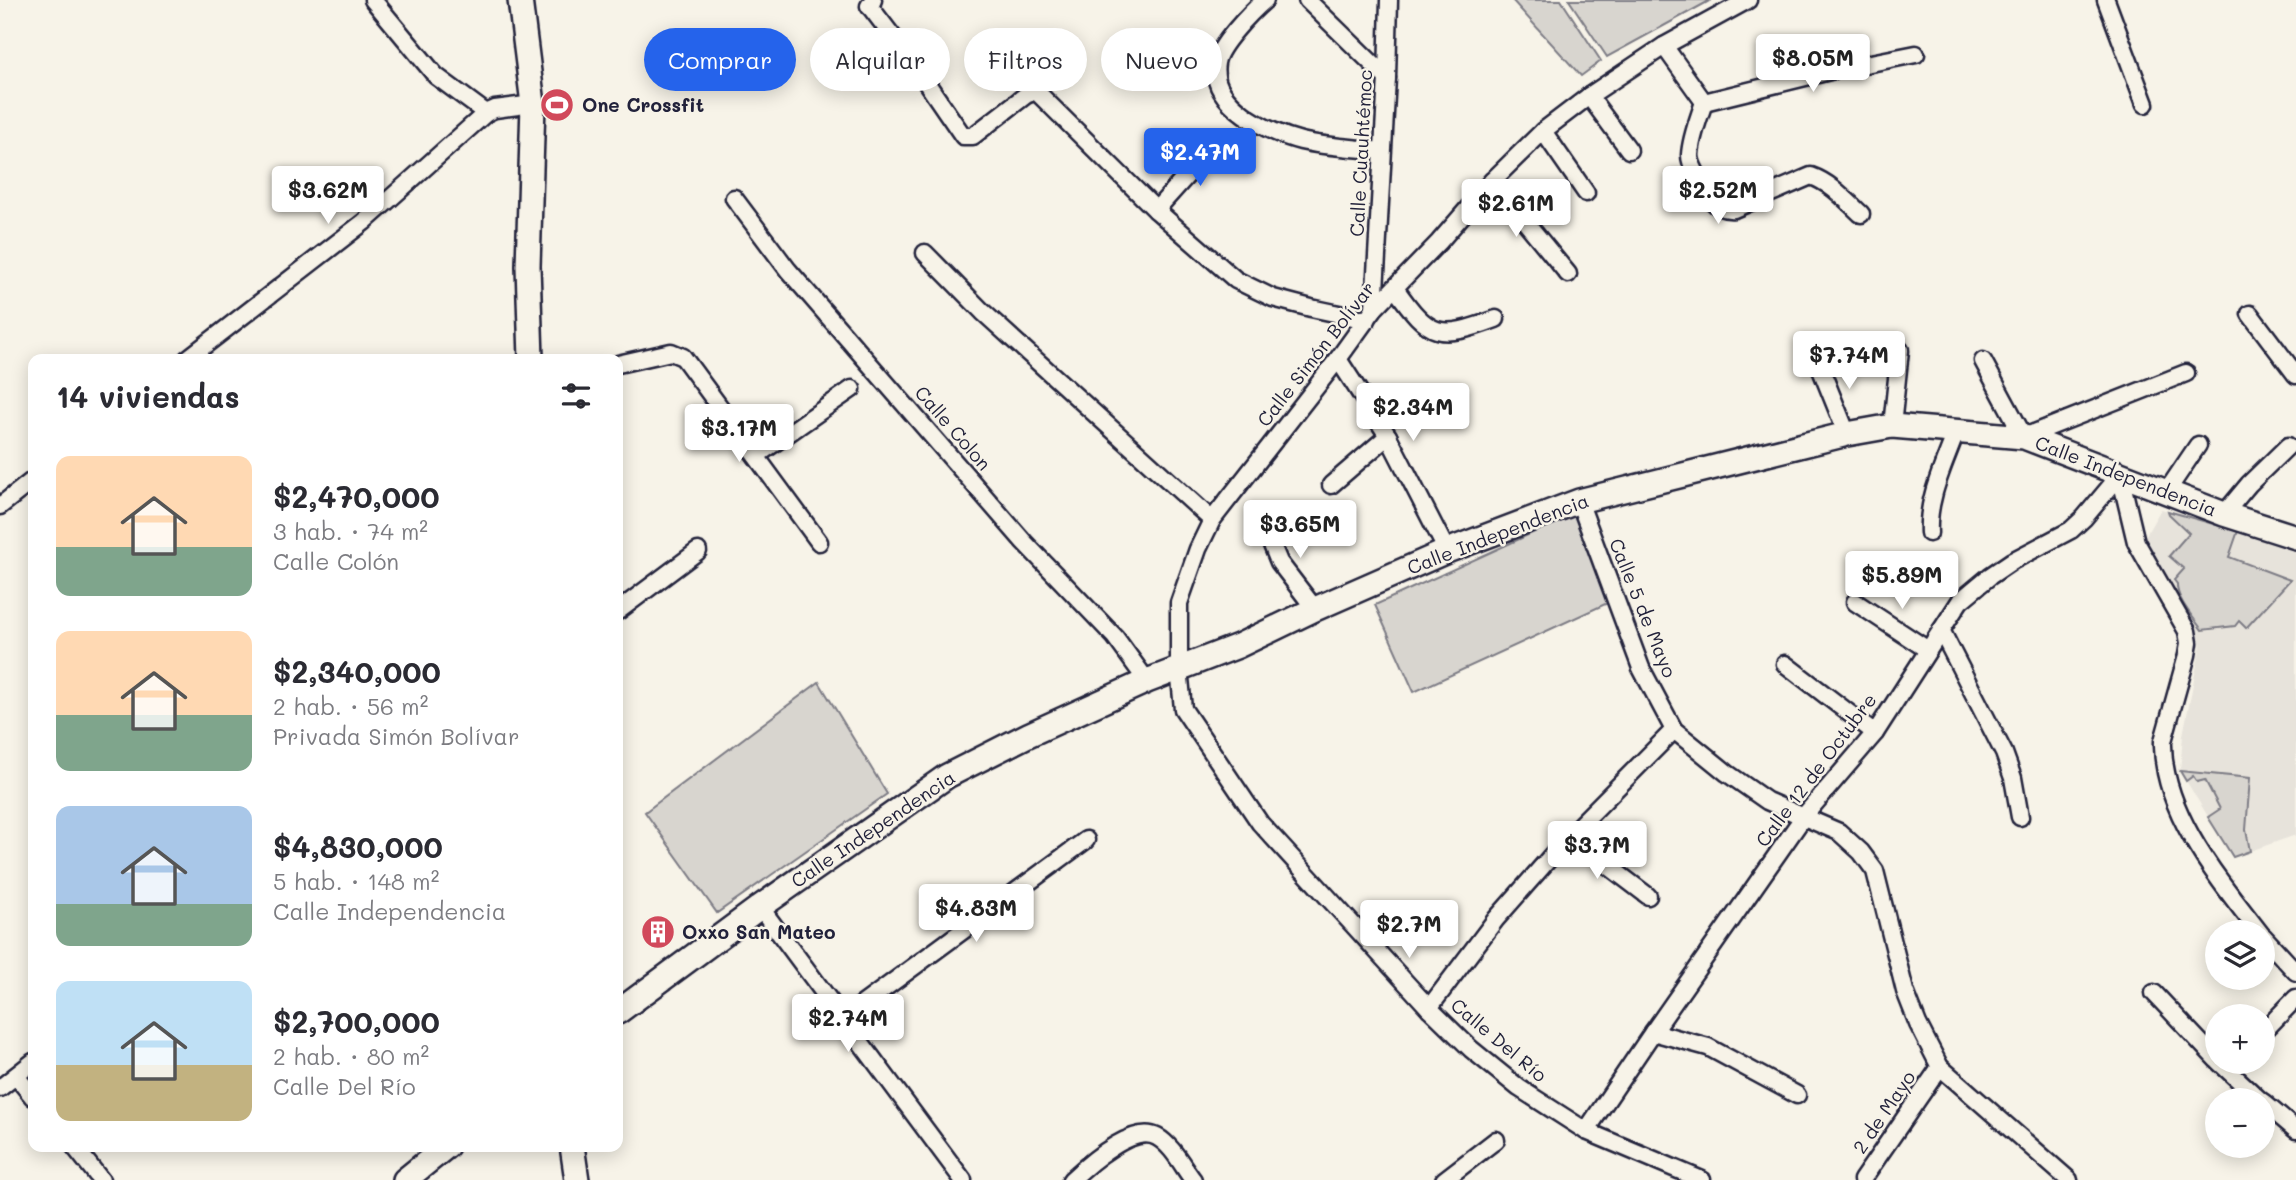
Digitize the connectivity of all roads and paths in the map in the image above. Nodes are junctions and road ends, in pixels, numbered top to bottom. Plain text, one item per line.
1 (373, 0) edge
2 (520, 0) edge
3 (873, 0) edge
4 (1265, 0) edge
5 (1307, 0) edge
6 (1389, 0) edge
7 (1748, 0) edge
8 (2106, 0) edge
9 (1664, 46) junction
10 (1916, 54) dead end
11 (1387, 78) junction
12 (1589, 96) junction
13 (1704, 102) junction
14 (533, 104) junction
15 (2145, 104) dead end
16 (486, 113) junction
17 (1543, 131) junction
18 (1217, 142) dead end
19 (1629, 150) dead end
20 (1382, 151) junction
21 (1492, 181) junction
22 (1586, 193) dead end
23 (734, 198) dead end
24 (1156, 209) junction
25 (1861, 214) dead end
26 (925, 253) dead end
27 (1568, 274) dead end
28 (1395, 288) junction
29 (1370, 314) junction
30 (2250, 314) dead end
31 (1496, 319) dead end
32 (1900, 350) dead end
33 (193, 354) edge
34 (531, 354) edge
35 (1338, 359) junction
36 (1983, 361) dead end
37 (1818, 362) dead end
38 (623, 364) edge
39 (2186, 373) dead end
40 (2296, 375) edge
41 (852, 388) dead end
42 (1892, 426) junction
43 (1956, 432) junction
44 (1847, 434) junction
45 (1388, 436) junction
46 (2024, 437) junction
47 (2199, 445) dead end
48 (2288, 446) dead end
49 (756, 456) junction
50 (2120, 475) junction
51 (28, 484) edge
52 (1331, 485) dead end
53 (2167, 491) junction
54 (1580, 501) junction
55 (0, 506) edge
56 (2224, 514) junction
57 (1212, 520) junction
58 (1263, 523) dead end
59 (1929, 533) dead end
60 (2296, 537) edge
61 (819, 542) dead end
62 (698, 551) dead end
63 (1447, 551) junction
64 (1855, 601) dead end
65 (623, 607) edge
66 (1315, 609) junction
67 (1941, 630) junction
68 (1928, 650) junction
69 (1785, 664) dead end
70 (1180, 668) junction
71 (1147, 681) junction
72 (1674, 730) junction
73 (1875, 733) junction
74 (1804, 816) junction
75 (2020, 817) dead end
76 (1569, 836) junction
77 (1086, 840) dead end
78 (1648, 896) dead end
79 (760, 907) junction
80 (2251, 920) edge
81 (2275, 949) edge
82 (2296, 972) edge
83 (2154, 993) dead end
84 (2296, 998) edge
85 (623, 1008) edge
86 (1429, 1009) junction
87 (844, 1018) junction
88 (2275, 1020) edge
89 (1653, 1032) junction
90 (2205, 1047) edge
91 (28, 1066) edge
92 (1940, 1067) junction
93 (2232, 1074) edge
94 (16, 1076) junction
95 (0, 1088) edge
96 (2248, 1088) edge
97 (28, 1091) edge
98 (1797, 1095) dead end
99 (2275, 1112) edge
100 (2296, 1130) edge
101 (1586, 1131) junction
102 (1496, 1140) dead end
103 (79, 1152) edge
104 (440, 1152) edge
105 (573, 1152) edge
106 (101, 1180) edge
107 (405, 1180) edge
108 (577, 1180) edge
109 (963, 1180) edge
110 (1071, 1180) edge
111 (1193, 1180) edge
112 (1444, 1180) edge
113 (1702, 1180) edge
114 (1862, 1180) edge
115 (2069, 1180) edge

1 - 16 street
2 - 14 street
3 - 24 street
4 - 20 street
5 - 11 street
6 - 11 street, Calle Cuauhtémoc
7 - 9 street, Calle Simón Bolívar
8 - 15 street
9 - 12 street, Calle Simón Bolívar
9 - 13 street
10 - 13 street
11 - 20 street, Calle Cuauhtémoc
12 - 17 street, Calle Simón Bolívar
12 - 19 street
13 - 25 street
14 - 16 street
14 - 34 street
16 - 33 street
17 - 21 street, Calle Simón Bolívar
17 - 22 street
18 - 24 street
20 - 29 street, Calle Cuauhtémoc
21 - 27 street
21 - 28 street, Calle Simón Bolívar
23 - 71 street, Calle Colon
24 - 29 street
26 - 57 street
28 - 29 street, Calle Simón Bolívar
28 - 31 street
29 - 35 street, Calle Simón Bolívar
30 - 40 street
32 - 42 street
35 - 45 street
35 - 57 street, Calle Simón Bolívar
36 - 46 street
37 - 44 street
38 - 49 street
39 - 46 street
41 - 49 street
42 - 43 street, Calle Independencia
42 - 44 street, Calle Independencia
43 - 46 street, Calle Independencia
43 - 59 street
44 - 54 street, Calle Independencia
45 - 52 street
45 - 63 street
46 - 50 street, Calle Independencia
47 - 53 street
48 - 56 street
49 - 61 street
50 - 53 street, Calle Independencia
50 - 67 street, Calle 12 de Octubre
50 - 80 street
51 - 55 street
53 - 56 street, Calle Independencia
54 - 63 street, Calle Independencia
54 - 72 street, Calle 5 de Mayo
56 - 60 street, Calle Independencia
57 - 70 street, Calle Simón Bolívar
58 - 66 street
62 - 65 street
63 - 66 street, Calle Independencia
64 - 68 street
66 - 70 street, Calle Independencia
67 - 68 street, Calle 12 de Octubre
67 - 75 street
68 - 73 street, Calle 12 de Octubre
69 - 73 street
70 - 71 street, Calle Independencia
70 - 86 street, Calle Del Río
71 - 79 street, Calle Independencia
72 - 74 street, Calle 5 de Mayo
72 - 76 street
73 - 74 street, Calle 12 de Octubre
74 - 89 street, Calle 12 de Octubre
74 - 92 street, Calle 5 de Mayo
76 - 78 street
76 - 86 street
77 - 87 street
79 - 85 street, Calle Independencia
79 - 87 street
81 - 82 street
83 - 90 street
84 - 88 street
86 - 101 street, Calle Del Río
87 - 109 street
89 - 98 street
89 - 101 street, Calle 12 de Octubre
91 - 94 street
92 - 114 street, 2 de Mayo
92 - 115 street, Calle 5 de Mayo
93 - 96 street
94 - 95 street
94 - 97 street
99 - 100 street
101 - 113 street, Calle Del Río
102 - 112 street
103 - 106 street
104 - 107 street
105 - 108 street
110 - 111 street

